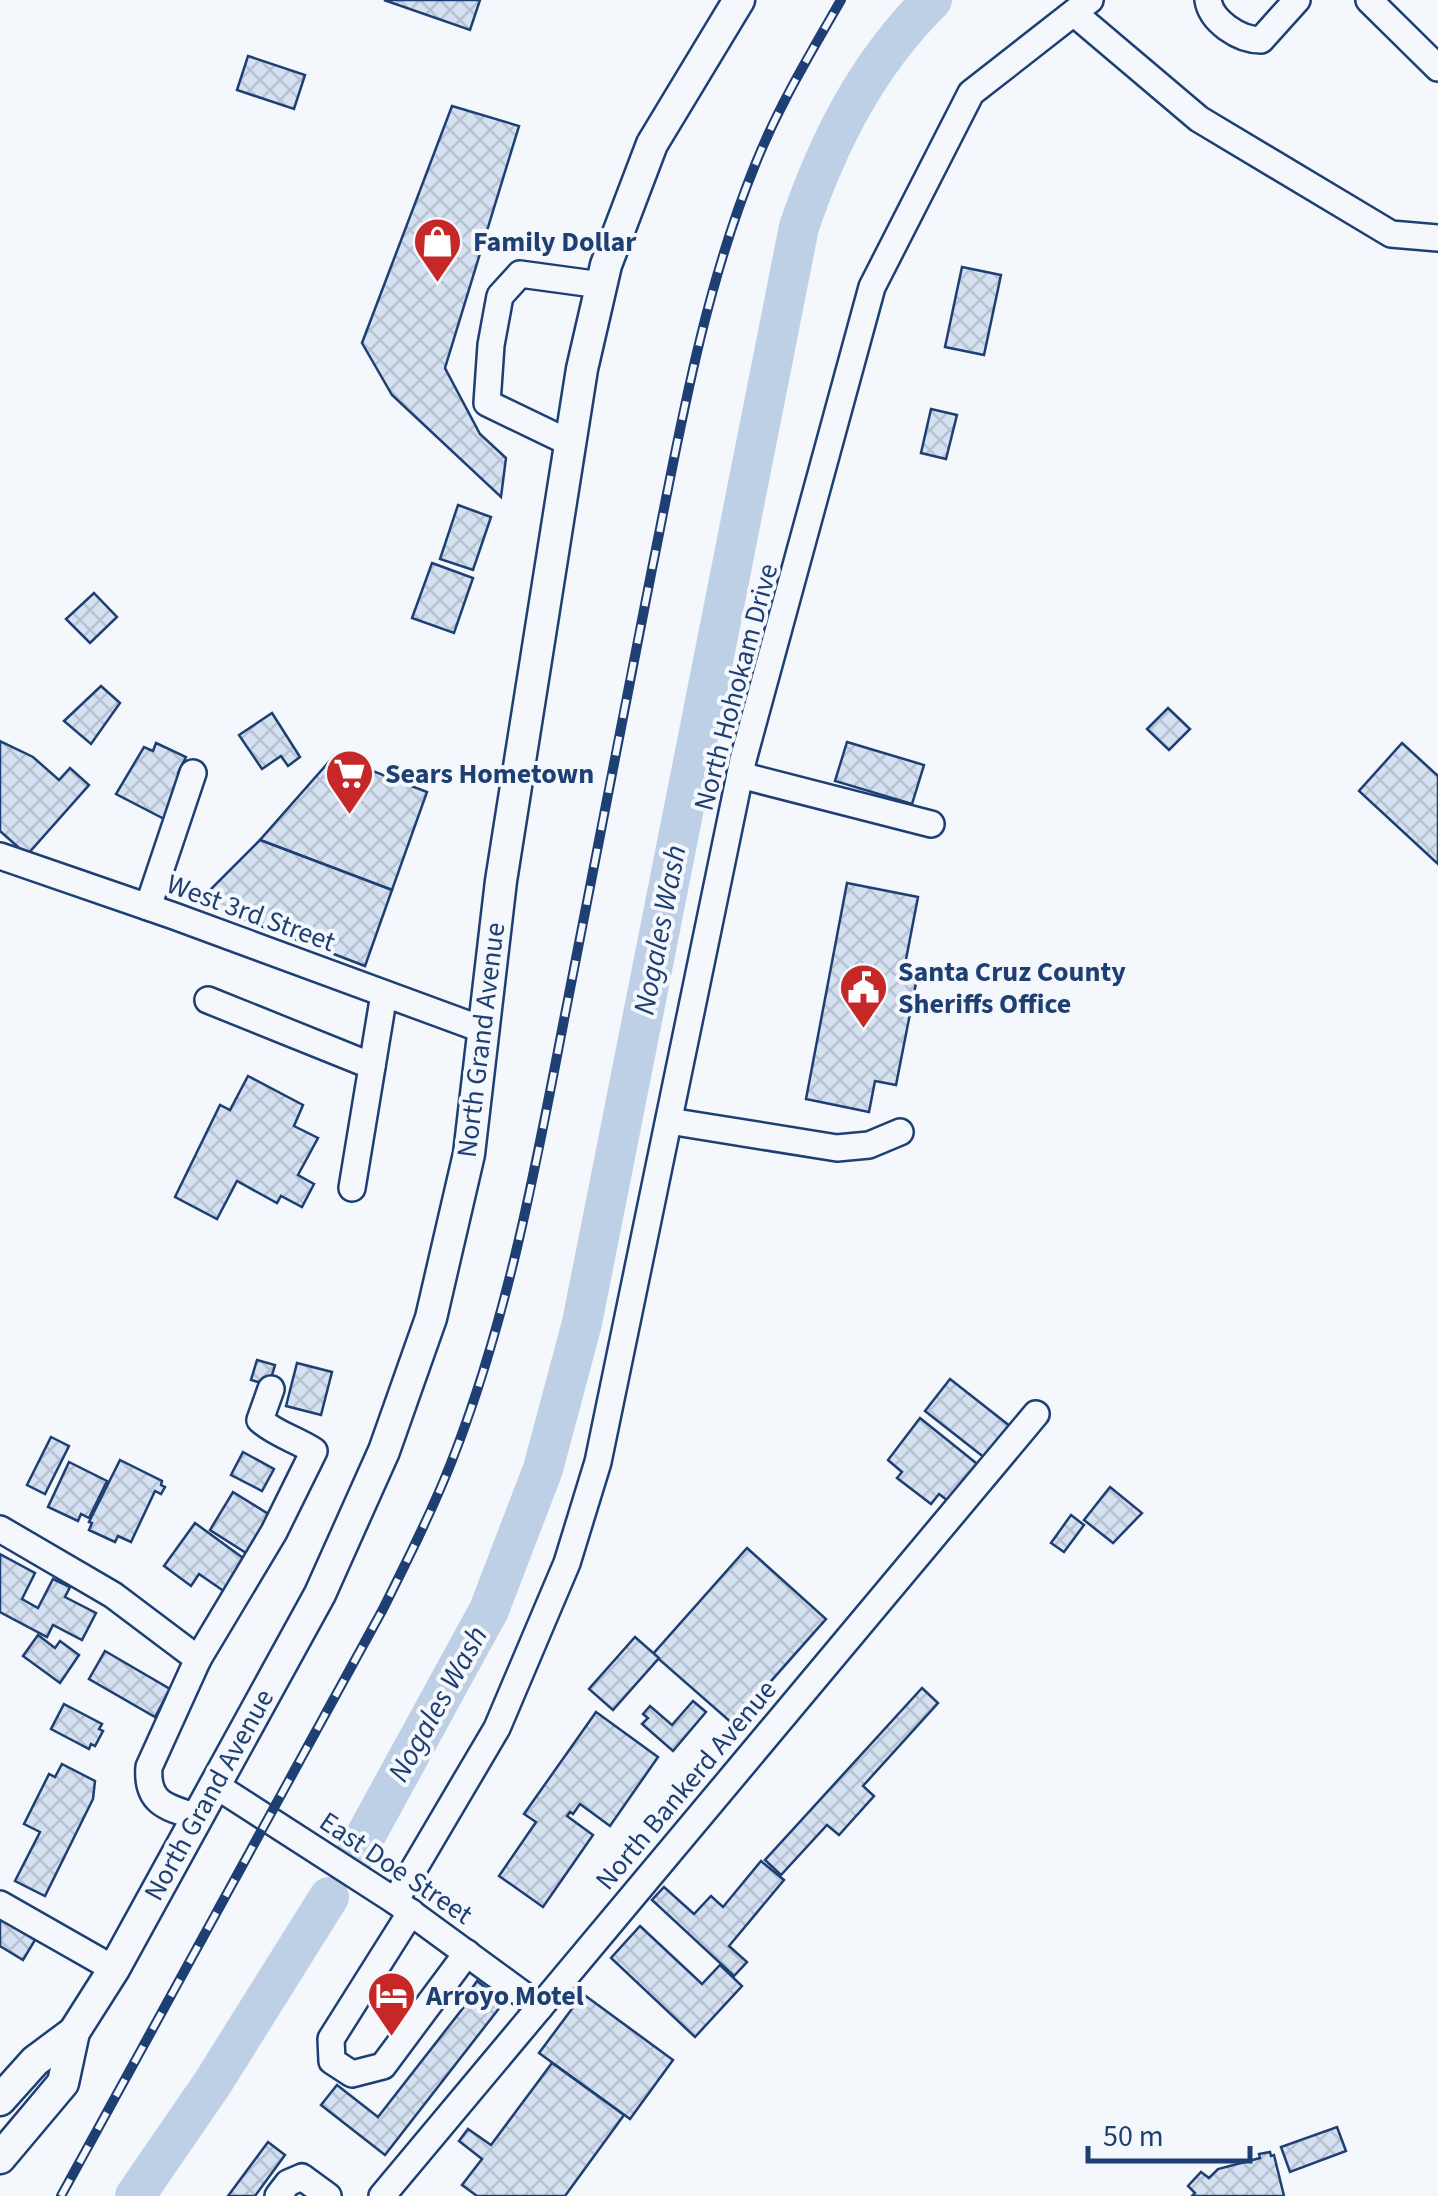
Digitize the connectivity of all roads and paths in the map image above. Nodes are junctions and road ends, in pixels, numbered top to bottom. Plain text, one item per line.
1 (739, 0) edge
2 (1208, 0) edge
3 (1297, 0) edge
4 (1369, 0) edge
5 (1082, 7) edge
6 (1438, 68) edge
7 (1438, 238) edge
8 (601, 285) junction
9 (570, 444) junction
10 (193, 774) dead end
11 (740, 776) junction
12 (930, 824) dead end
13 (0, 856) edge
14 (148, 907) junction
15 (384, 994) junction
16 (208, 1000) dead end
17 (481, 1030) junction
18 (372, 1066) junction
19 (668, 1121) junction
20 (900, 1132) dead end
21 (352, 1188) dead end
22 (270, 1389) dead end
23 (1036, 1414) dead end
24 (0, 1529) edge
25 (198, 1659) junction
26 (215, 1784) junction
27 (198, 1817) junction
28 (0, 1904) edge
29 (403, 1906) junction
30 (467, 1953) junction
31 (114, 1969) junction
32 (540, 2006) junction
33 (74, 2032) junction
34 (6, 2090) edge
35 (0, 2158) edge
36 (278, 2196) edge
37 (328, 2196) edge
38 (382, 2196) edge

1 - 8 main road, North Grand Avenue
2 - 3 street
4 - 6 street
5 - 7 street
5 - 11 street, North Hohokam Drive
8 - 9 main road, North Grand Avenue
8 - 9 street
9 - 17 main road, North Grand Avenue
10 - 14 street
11 - 12 street
11 - 19 street, North Hohokam Drive
13 - 14 street, West 3rd Street
14 - 15 street, West 3rd Street
15 - 17 street, West 3rd Street
15 - 18 street
16 - 18 street
17 - 26 main road, North Grand Avenue
18 - 21 street
19 - 20 street
19 - 29 street, North Hohokam Drive
22 - 25 street
23 - 32 street, North Bankerd Avenue
24 - 25 street
25 - 27 street
26 - 27 main road, North Grand Avenue
26 - 29 street, East Doe Street
27 - 31 main road, North Grand Avenue
28 - 31 street
29 - 30 street, East Doe Street
29 - 30 street, North Hohokam Drive
30 - 32 street, East Doe Street
31 - 33 main road, North Grand Avenue
32 - 38 street, North Bankerd Avenue
33 - 34 main road, North Grand Avenue
33 - 35 main road, North Grand Avenue
36 - 37 street

